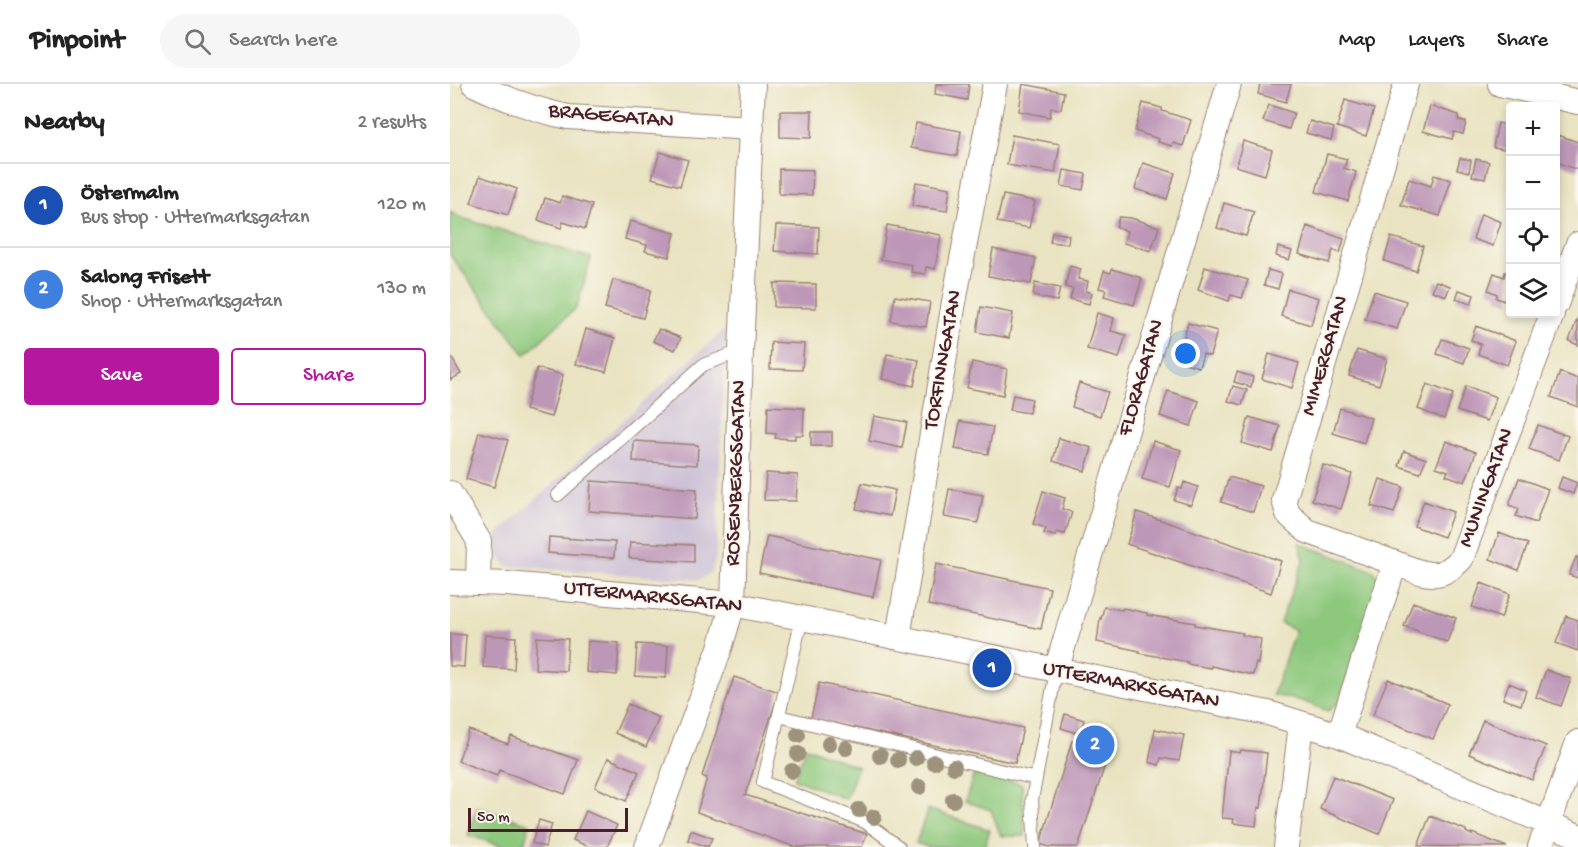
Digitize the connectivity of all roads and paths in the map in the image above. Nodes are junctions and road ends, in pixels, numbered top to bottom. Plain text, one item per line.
1 (474, 84) edge
2 (753, 84) edge
3 (995, 84) edge
4 (1229, 84) edge
5 (1406, 84) edge
6 (1500, 84) edge
7 (1578, 102) edge
8 (752, 128) junction
9 (1578, 244) edge
10 (1560, 293) edge
11 (1551, 318) edge
12 (741, 351) junction
13 (450, 494) edge
14 (558, 495) dead end
15 (1395, 563) junction
16 (450, 582) edge
17 (478, 583) junction
18 (733, 603) junction
19 (802, 618) junction
20 (898, 637) junction
21 (1056, 671) junction
22 (779, 716) junction
23 (1301, 724) junction
24 (1339, 735) junction
25 (1578, 742) edge
26 (1036, 779) junction
27 (1548, 824) junction
28 (1578, 836) edge
29 (647, 847) edge
30 (899, 847) edge
31 (1035, 847) edge
32 (1286, 847) edge
33 (1540, 847) edge

1 - 8 street, BRAGEGATAN
2 - 8 street, ROSENBERGSGATAN
3 - 20 street, TORFINNGATAN
4 - 21 street, FLORAGATAN
5 - 15 street, MIMERGATAN
6 - 7 street
8 - 12 street, ROSENBERGSGATAN
9 - 10 street
11 - 15 street, MUNINGATAN
12 - 14 lane
12 - 18 street, ROSENBERGSGATAN
13 - 17 street
15 - 24 street
16 - 17 street, UTTERMARKSGATAN
17 - 18 street, UTTERMARKSGATAN
18 - 19 street, UTTERMARKSGATAN
18 - 29 street, ROSENBERGSGATAN
19 - 20 street, UTTERMARKSGATAN
19 - 22 lane
20 - 21 street, UTTERMARKSGATAN
21 - 23 street, UTTERMARKSGATAN
21 - 26 lane
22 - 26 lane
22 - 30 lane
23 - 24 street, UTTERMARKSGATAN
23 - 32 street
24 - 27 street, UTTERMARKSGATAN
25 - 27 street
26 - 31 lane
27 - 28 street, UTTERMARKSGATAN
27 - 33 street

